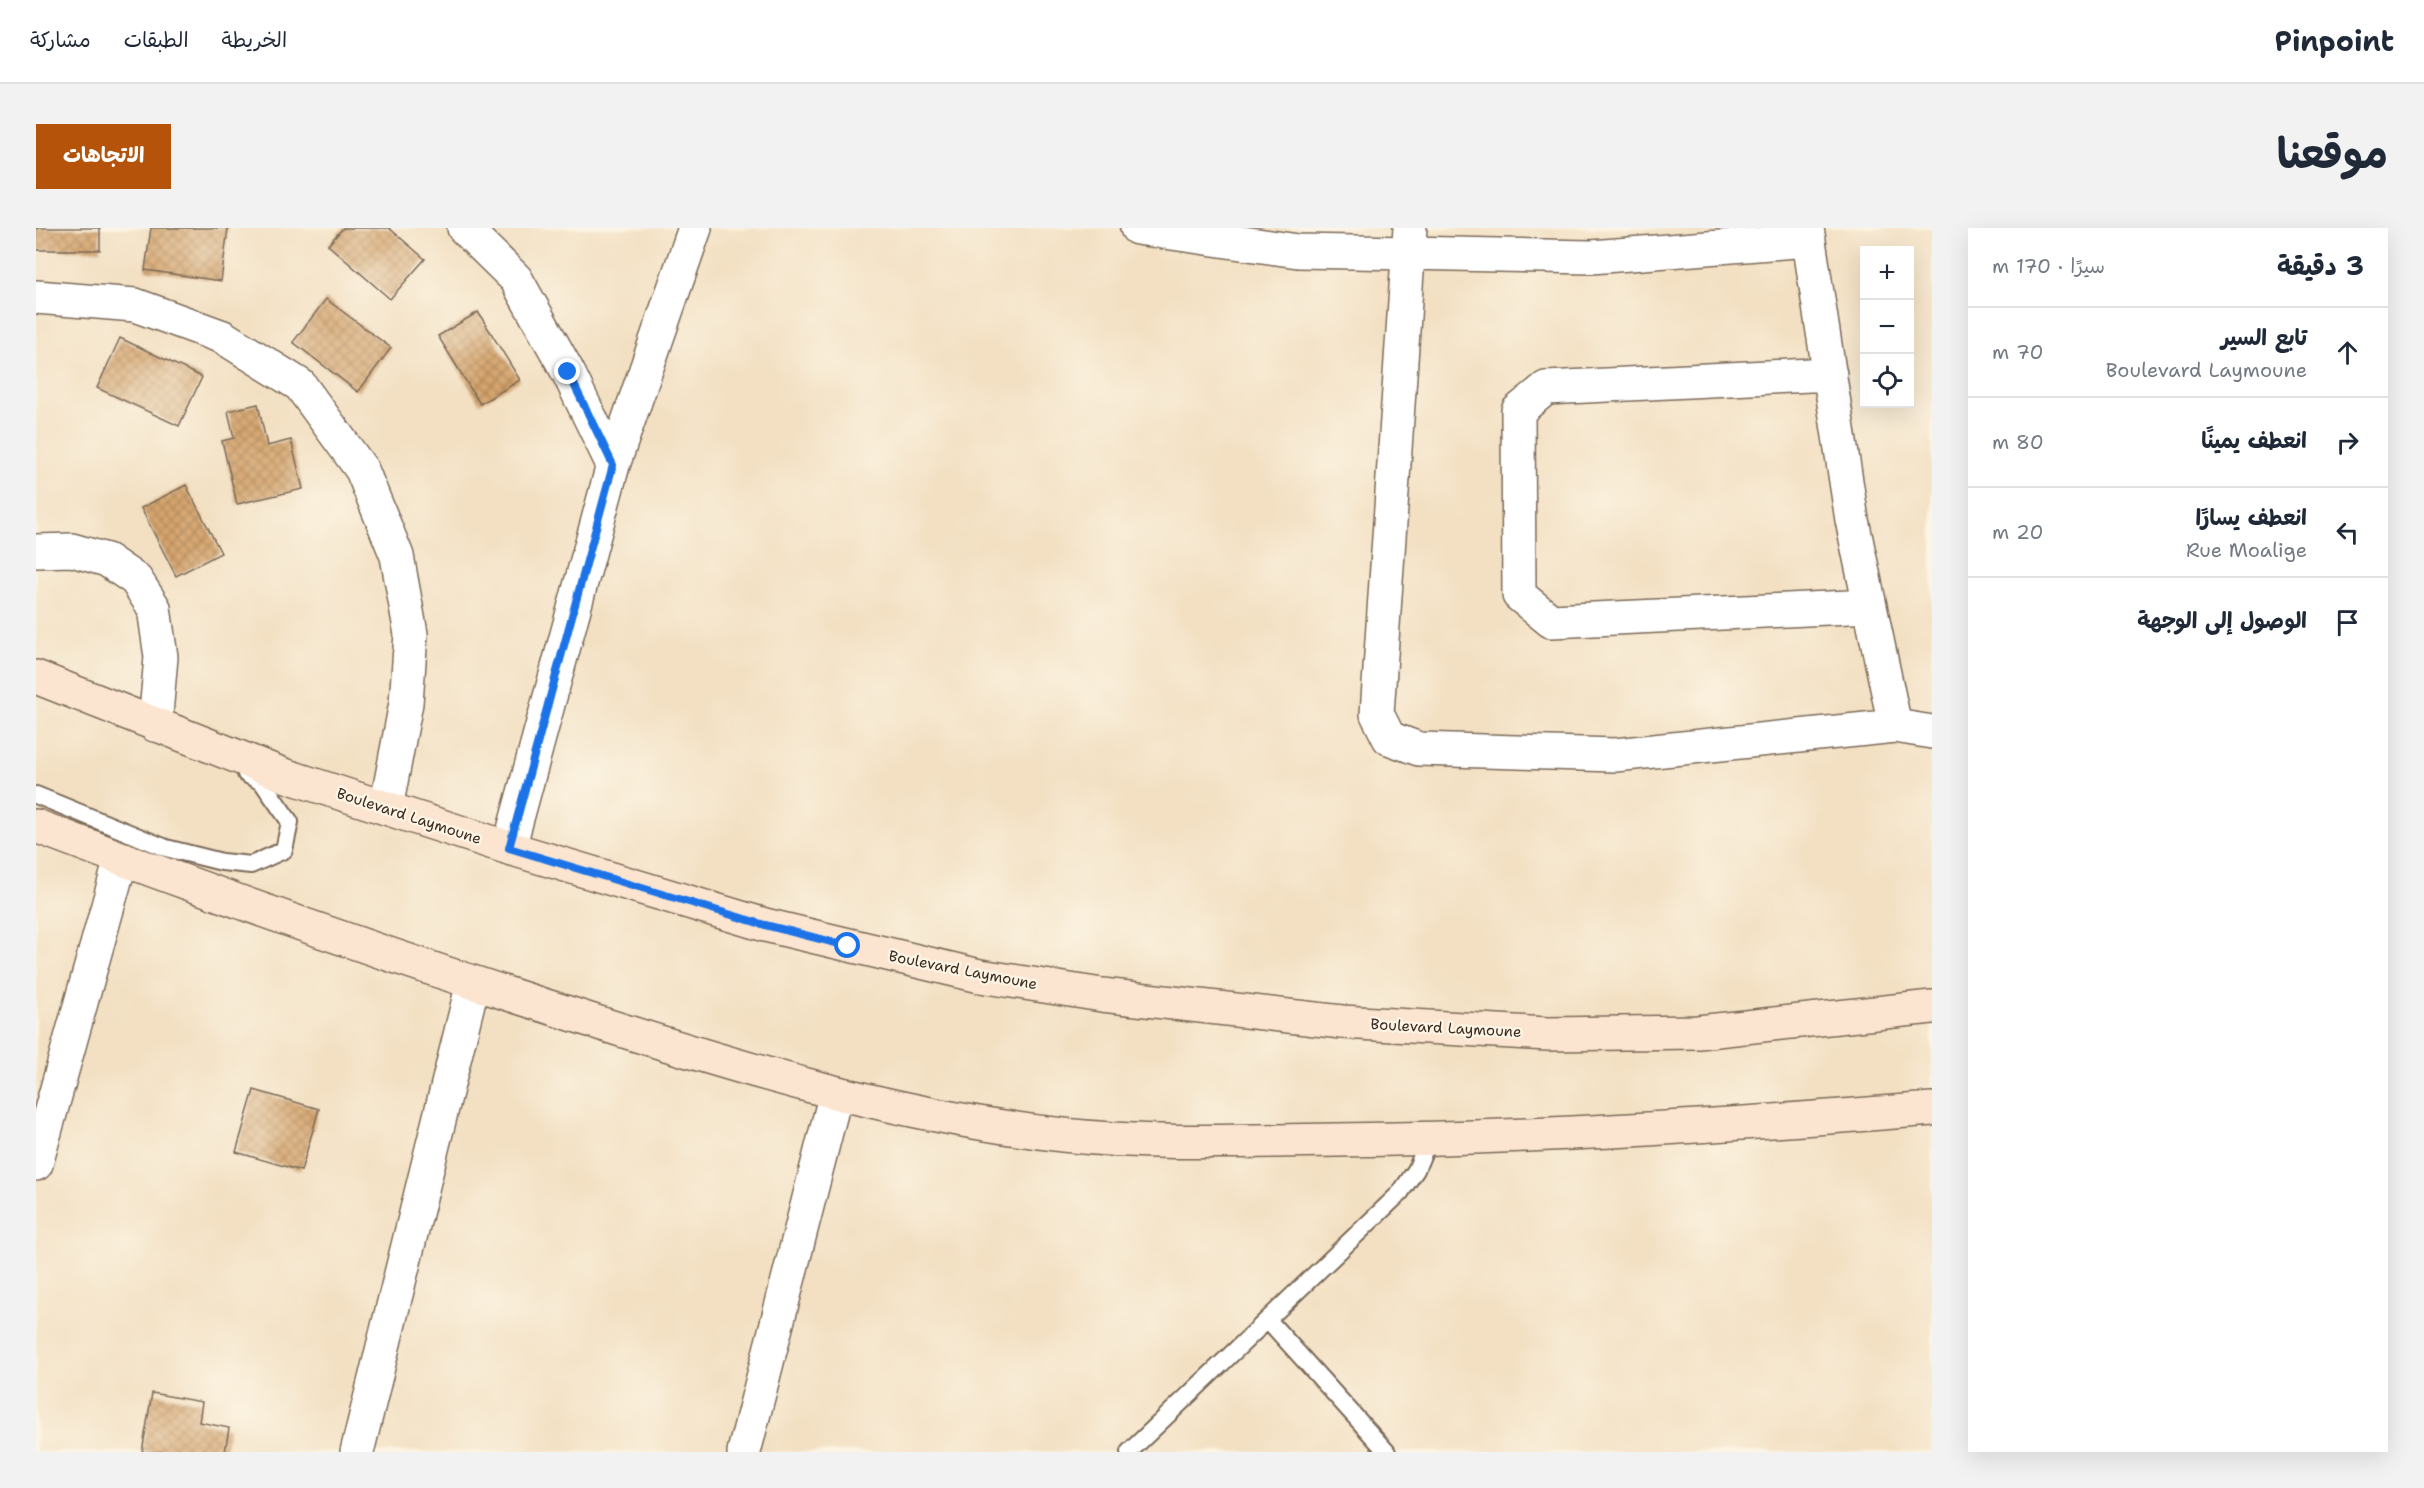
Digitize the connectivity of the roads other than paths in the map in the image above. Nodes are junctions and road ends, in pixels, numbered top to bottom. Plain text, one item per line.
1 (464, 228) edge
2 (695, 228) edge
3 (1137, 228) edge
4 (1808, 234) edge
5 (1409, 241) edge
6 (36, 297) edge
7 (1830, 374) junction
8 (613, 465) junction
9 (36, 551) edge
10 (1870, 606) junction
11 (36, 677) edge
12 (36, 689) edge
13 (155, 725) junction
14 (1895, 726) junction
15 (1932, 732) edge
16 (36, 795) edge
17 (387, 808) junction
18 (36, 826) edge
19 (509, 848) junction
20 (121, 859) junction
21 (472, 983) junction
22 (1932, 1007) edge
23 (836, 1093) junction
24 (1932, 1109) edge
25 (1429, 1139) junction
26 (36, 1164) edge
27 (1268, 1320) junction
28 (357, 1452) edge
29 (744, 1452) edge
30 (1129, 1452) edge
31 (1387, 1452) edge

1 - 8 street
2 - 8 street
3 - 5 street
4 - 5 street
4 - 7 street
5 - 14 street
6 - 17 street
7 - 10 street
7 - 10 street
8 - 19 street
9 - 13 street
10 - 14 street
11 - 13 main road, Boulevard Laymoune
12 - 16 lane
13 - 17 main road, Boulevard Laymoune
14 - 15 street
17 - 19 main road, Boulevard Laymoune
18 - 20 main road
19 - 22 main road, Boulevard Laymoune
20 - 21 main road
20 - 26 street
21 - 23 main road
21 - 28 street
23 - 25 main road
23 - 29 street
24 - 25 main road
25 - 27 lane
27 - 30 lane
27 - 31 lane

